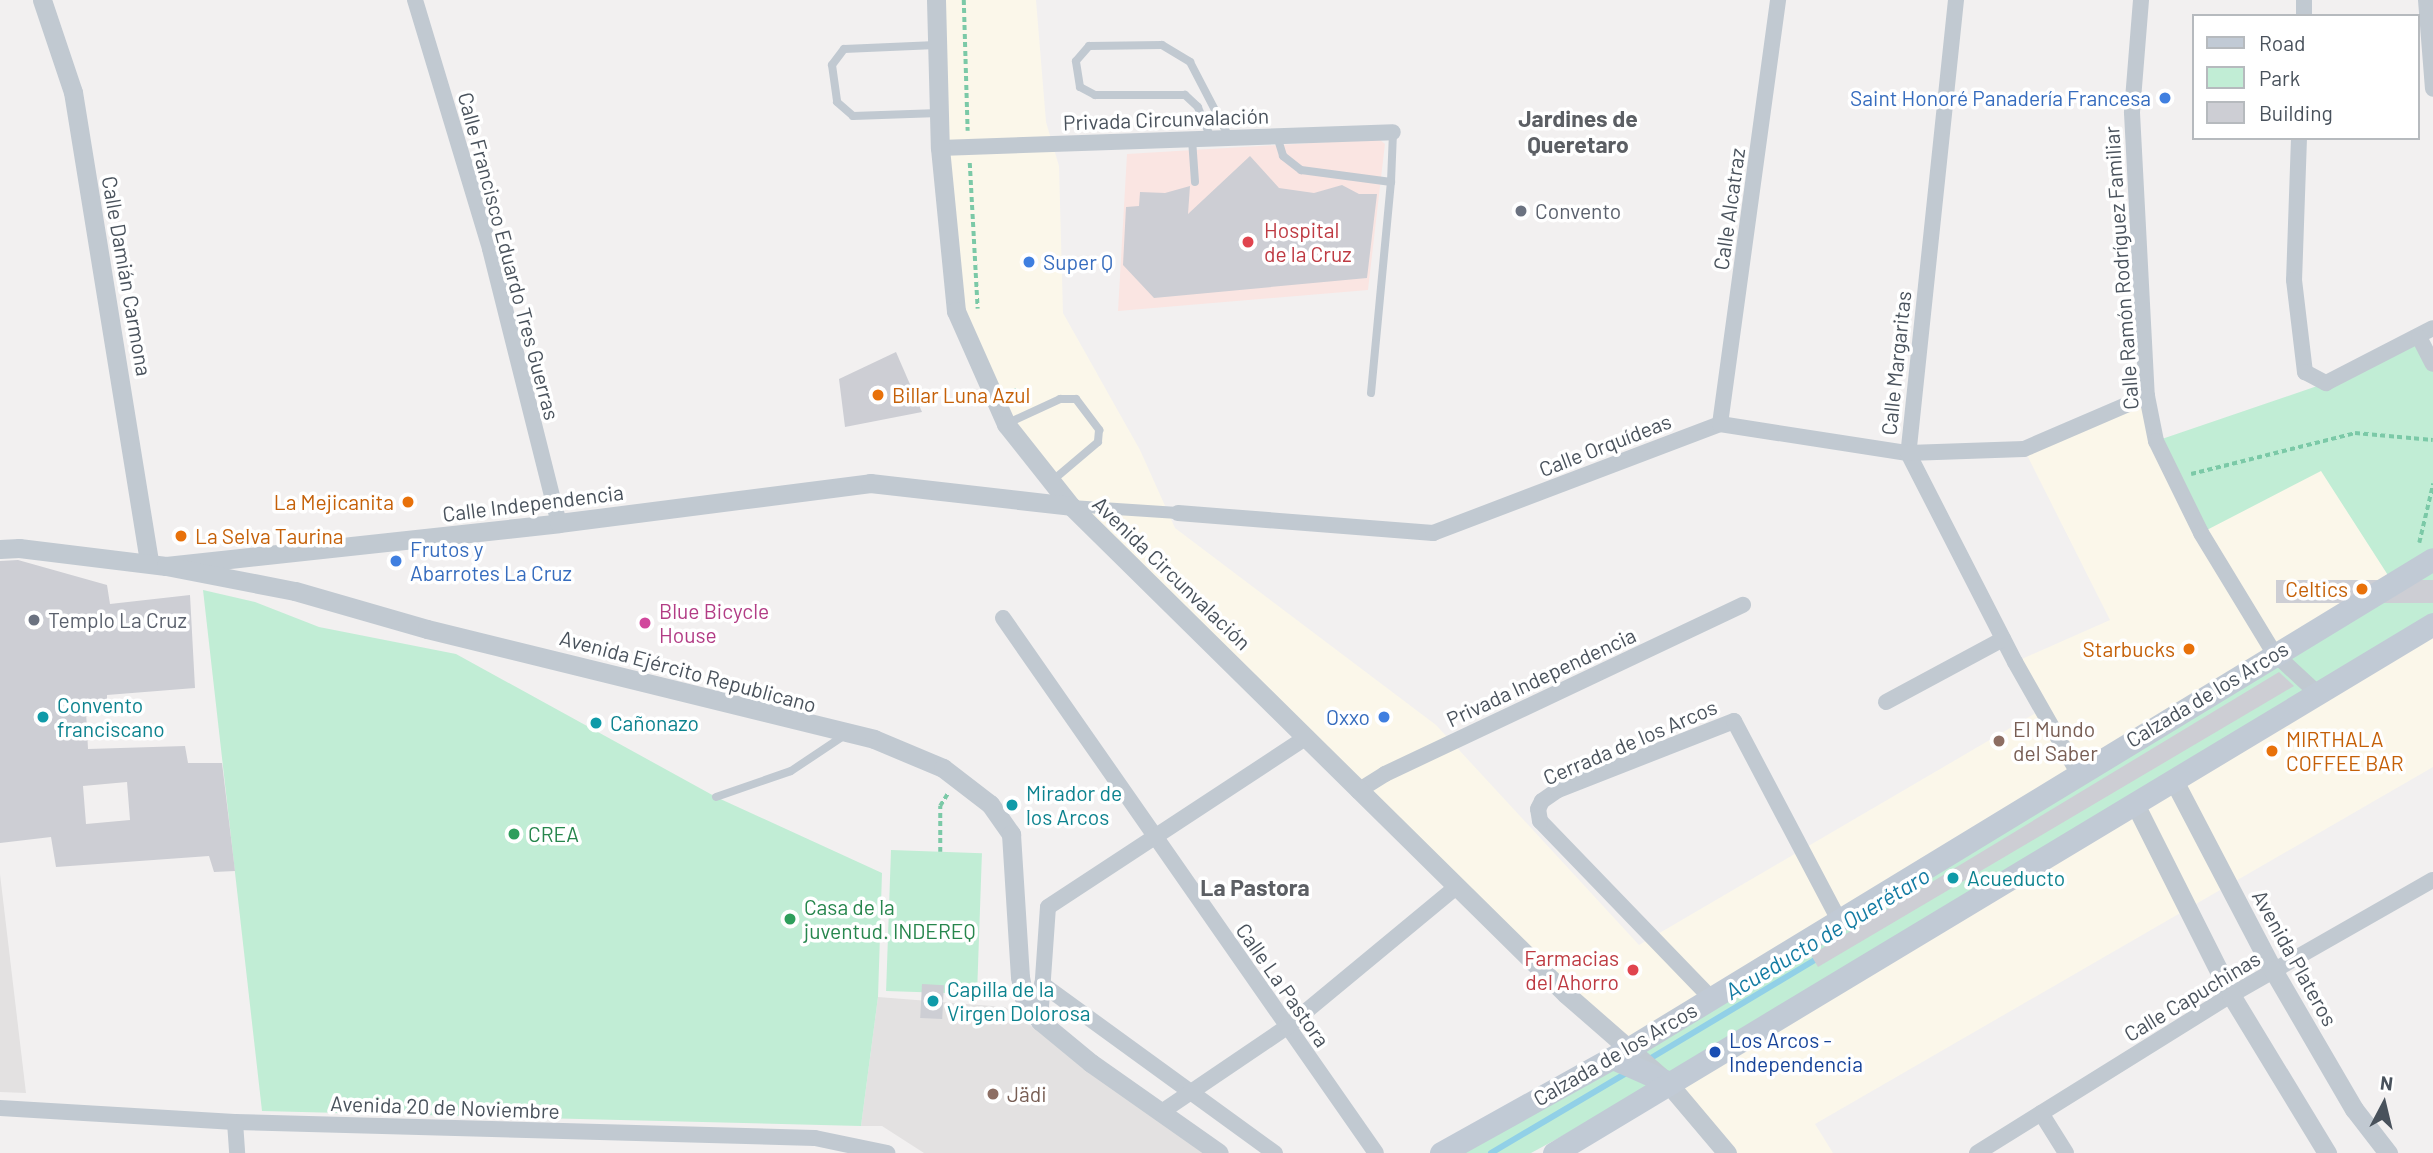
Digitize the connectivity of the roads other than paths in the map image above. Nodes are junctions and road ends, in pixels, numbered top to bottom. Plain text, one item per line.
1 (42, 0) edge
2 (415, 0) edge
3 (936, 0) edge
4 (1779, 0) edge
5 (1956, 0) edge
6 (2141, 0) edge
7 (2426, 0) edge
8 (936, 46) junction
9 (2433, 89) edge
10 (939, 113) junction
11 (1393, 131) joint
12 (1277, 136) junction
13 (1229, 137) junction
14 (1211, 138) junction
15 (1192, 139) junction
16 (2299, 140) edge
17 (940, 148) junction
18 (1195, 182) dead end
19 (1391, 182) junction
20 (2433, 328) edge
21 (2419, 337) junction
22 (2433, 363) edge
23 (1371, 393) dead end
24 (2147, 396) junction
25 (1006, 424) junction
26 (1720, 424) junction
27 (1908, 453) junction
28 (1050, 482) junction
29 (1071, 506) junction
30 (1178, 513) joint
31 (559, 523) junction
32 (0, 550) edge
33 (2433, 559) edge
34 (158, 565) junction
35 (1743, 604) dead end
36 (1003, 618) dead end
37 (2433, 624) edge
38 (2003, 639) junction
39 (2274, 653) junction
40 (2317, 693) junction
41 (1886, 702) dead end
42 (847, 733) junction
43 (1307, 737) junction
44 (2078, 773) junction
45 (2173, 779) junction
46 (1359, 792) junction
47 (716, 797) dead end
48 (2134, 802) junction
49 (1157, 840) junction
50 (2433, 880) edge
51 (1456, 887) junction
52 (1839, 920) junction
53 (2273, 970) junction
54 (1042, 984) junction
55 (2231, 995) junction
56 (1710, 998) junction
57 (1040, 1021) junction
58 (1286, 1027) junction
59 (1620, 1053) junction
60 (1667, 1082) junction
61 (1191, 1093) junction
62 (0, 1108) edge
63 (1160, 1113) junction
64 (2041, 1114) junction
65 (235, 1122) junction
66 (237, 1153) edge
67 (887, 1153) edge
68 (1219, 1153) edge
69 (1275, 1153) edge
70 (1376, 1153) edge
71 (1441, 1153) edge
72 (1554, 1153) edge
73 (1727, 1153) edge
74 (1977, 1153) edge
75 (2066, 1153) edge
76 (2327, 1153) edge
77 (2388, 1153) edge

1 - 34 street, Calle Damián Carmona
2 - 31 street, Calle Francisco Eduardo Tres Guerras
3 - 8 street, Avenida Circunvalación
4 - 26 street, Calle Alcatraz
5 - 27 street, Calle Margaritas
6 - 24 street, Calle Ramón Rodríguez Familiar
7 - 9 street
8 - 10 street, Avenida Circunvalación
8 - 10 lane
10 - 17 street, Avenida Circunvalación
11 - 12 street, Privada Circunvalación
11 - 19 lane
12 - 13 street, Privada Circunvalación
12 - 19 lane
13 - 14 street, Privada Circunvalación
13 - 14 lane
14 - 15 street, Privada Circunvalación
15 - 17 street, Privada Circunvalación
15 - 18 lane
16 - 21 street
17 - 25 street, Avenida Circunvalación
19 - 23 lane
20 - 21 street
21 - 22 street
24 - 27 street, Calle Orquídeas
24 - 39 street, Calle Ramón Rodríguez Familiar
25 - 28 street, Avenida Circunvalación
25 - 28 lane
26 - 27 street, Calle Orquídeas
26 - 30 street, Calle Orquídeas
27 - 38 street, Calle Margaritas
28 - 29 street, Avenida Circunvalación
29 - 30 street, Calle Orquídeas
29 - 31 street, Calle Independencia
29 - 43 street, Avenida Circunvalación
31 - 34 street, Calle Independencia
32 - 34 street, Calle Independencia
33 - 39 main road, Calzada de los Arcos
34 - 42 street, Avenida Ejército Republicano
35 - 46 street, Privada Independencia
36 - 49 street, Calle La Pastora
37 - 40 main road
38 - 41 street
38 - 44 street, Calle Margaritas
39 - 40 street, Calle Ramón Rodríguez Familiar
39 - 44 main road, Calzada de los Arcos
40 - 45 main road
42 - 47 lane
42 - 57 street, Avenida Ejército Republicano
43 - 46 street, Avenida Circunvalación
43 - 49 street
44 - 52 main road, Calzada de los Arcos
45 - 48 main road
45 - 53 street, Avenida Plateros
46 - 51 street, Avenida Circunvalación
48 - 55 street
48 - 60 main road
49 - 54 street
49 - 58 street, Calle La Pastora
50 - 53 street, Calle Capuchinas
51 - 58 street
51 - 59 street, Avenida Circunvalación
52 - 56 main road, Calzada de los Arcos
52 - 56 street, Cerrada de los Arcos
53 - 55 street, Calle Capuchinas
53 - 77 street, Avenida Plateros
54 - 57 street
54 - 61 street
55 - 64 street, Calle Capuchinas
55 - 76 street
56 - 59 main road, Calzada de los Arcos
57 - 63 street, Avenida Ejército Republicano
58 - 61 street
58 - 70 street, Calle La Pastora
59 - 60 main road
59 - 71 main road, Calzada de los Arcos
60 - 72 main road
60 - 73 street
61 - 63 street
61 - 69 street
62 - 65 street, Avenida 20 de Noviembre
63 - 68 street, Avenida Ejército Republicano
64 - 74 street, Calle Capuchinas
64 - 75 street
65 - 66 street
65 - 67 street, Avenida 20 de Noviembre

